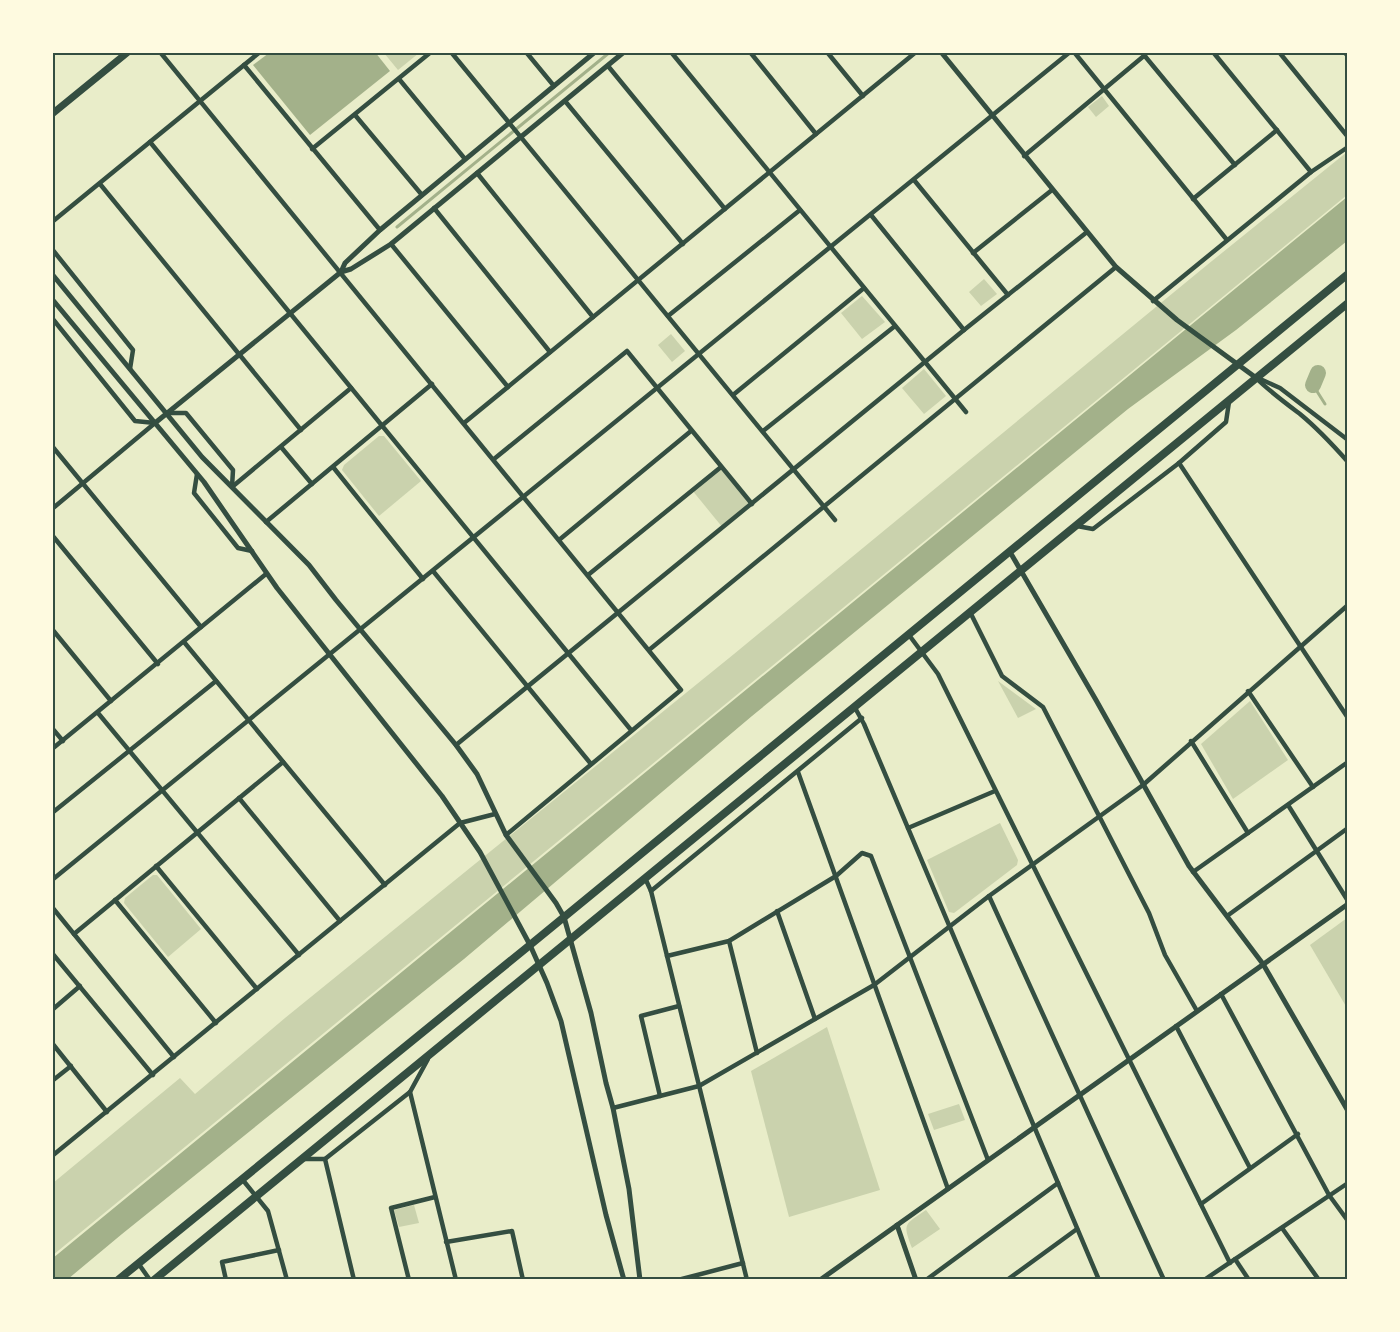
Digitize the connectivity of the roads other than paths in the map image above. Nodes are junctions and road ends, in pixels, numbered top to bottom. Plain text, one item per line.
1 (128, 52) edge
2 (160, 52) edge
3 (260, 52) edge
4 (431, 52) edge
5 (451, 52) edge
6 (526, 52) edge
7 (596, 52) edge
8 (624, 52) edge
9 (671, 52) edge
10 (750, 52) edge
11 (827, 52) edge
12 (916, 52) edge
13 (941, 52) edge
14 (1072, 52) edge
15 (1213, 52) edge
16 (1279, 52) edge
17 (1344, 52) edge
18 (1144, 54) edge
19 (1347, 56) edge
20 (244, 65) junction
21 (608, 66) junction
22 (399, 79) junction
23 (554, 86) junction
24 (1104, 89) junction
25 (863, 96) junction
26 (565, 101) junction
27 (200, 102) junction
28 (52, 114) edge
29 (355, 114) junction
30 (992, 116) junction
31 (511, 125) junction
32 (1277, 130) junction
33 (816, 134) junction
34 (520, 136) junction
35 (1347, 137) edge
36 (150, 142) junction
37 (1347, 147) edge
38 (312, 149) junction
39 (1024, 156) junction
40 (465, 159) junction
41 (1235, 165) junction
42 (770, 172) junction
43 (1311, 172) junction
44 (477, 173) junction
45 (914, 180) junction
46 (100, 184) junction
47 (1052, 190) junction
48 (422, 195) junction
49 (1193, 199) junction
50 (434, 208) junction
51 (725, 209) junction
52 (800, 210) junction
53 (871, 215) junction
54 (52, 222) edge
55 (380, 230) junction
56 (1087, 232) junction
57 (1227, 240) junction
58 (391, 244) junction
59 (683, 244) junction
60 (831, 247) junction
61 (52, 249) edge
62 (973, 253) junction
63 (1116, 267) junction
64 (341, 272) junction
65 (52, 274) edge
66 (1347, 274) edge
67 (638, 280) junction
68 (864, 288) junction
69 (1008, 295) junction
70 (52, 299) edge
71 (1153, 301) junction
72 (1347, 303) edge
73 (290, 313) junction
74 (668, 316) junction
75 (593, 317) junction
76 (52, 318) edge
77 (895, 326) junction
78 (964, 330) junction
79 (550, 352) junction
80 (239, 354) junction
81 (699, 355) junction
82 (925, 363) junction
83 (1236, 363) junction
84 (130, 369) junction
85 (1255, 377) junction
86 (432, 384) junction
87 (508, 387) junction
88 (351, 388) junction
89 (657, 388) junction
90 (733, 395) junction
91 (955, 399) junction
92 (1229, 399) junction
93 (966, 412) dead end
94 (166, 413) junction
95 (155, 423) junction
96 (464, 423) junction
97 (382, 426) junction
98 (301, 430) junction
99 (691, 431) junction
100 (763, 431) junction
101 (1347, 440) edge
102 (52, 446) edge
103 (281, 447) junction
104 (494, 459) junction
105 (1347, 462) edge
106 (1179, 463) junction
107 (721, 466) junction
108 (333, 467) junction
109 (794, 470) junction
110 (197, 474) junction
111 (83, 484) junction
112 (312, 484) junction
113 (232, 487) junction
114 (524, 497) junction
115 (752, 504) junction
116 (823, 505) junction
117 (52, 509) edge
118 (835, 520) dead end
119 (266, 522) junction
120 (1075, 525) junction
121 (52, 535) edge
122 (474, 538) junction
123 (559, 540) junction
124 (252, 550) junction
125 (1010, 552) junction
126 (1021, 570) junction
127 (433, 571) junction
128 (266, 574) junction
129 (588, 575) junction
130 (423, 579) junction
131 (1347, 605) edge
132 (618, 612) junction
133 (970, 612) junction
134 (201, 627) junction
135 (52, 629) edge
136 (360, 630) junction
137 (909, 635) junction
138 (184, 642) junction
139 (1300, 646) junction
140 (649, 650) junction
141 (921, 652) junction
142 (568, 654) junction
143 (329, 656) junction
144 (158, 664) junction
145 (216, 681) junction
146 (528, 687) junction
147 (1248, 691) junction
148 (111, 701) junction
149 (854, 706) junction
150 (98, 713) junction
151 (862, 718) junction
152 (1347, 718) edge
153 (248, 719) junction
154 (52, 728) edge
155 (631, 730) junction
156 (63, 741) junction
157 (1191, 741) junction
158 (456, 745) junction
159 (52, 749) edge
160 (130, 751) junction
161 (283, 762) junction
162 (1347, 762) edge
163 (591, 764) junction
164 (798, 772) junction
165 (1143, 785) junction
166 (1313, 787) junction
167 (162, 789) junction
168 (996, 791) junction
169 (239, 798) junction
170 (1288, 804) junction
171 (52, 813) edge
172 (495, 814) junction
173 (1098, 815) junction
174 (460, 823) junction
175 (908, 828) junction
176 (1347, 828) edge
177 (198, 832) junction
178 (1248, 833) junction
179 (506, 835) junction
180 (1316, 851) junction
181 (1032, 865) junction
182 (156, 866) junction
183 (1193, 872) junction
184 (836, 876) junction
185 (645, 878) junction
186 (52, 880) edge
187 (385, 885) junction
188 (651, 891) junction
189 (989, 896) junction
190 (115, 900) junction
191 (1347, 902) edge
192 (52, 907) edge
193 (777, 911) junction
194 (1227, 916) junction
195 (564, 917) junction
196 (340, 921) junction
197 (950, 926) junction
198 (74, 934) junction
199 (570, 939) junction
200 (729, 940) junction
201 (530, 945) junction
202 (52, 952) edge
203 (299, 955) junction
204 (667, 956) junction
205 (910, 957) junction
206 (539, 964) junction
207 (1263, 964) junction
208 (874, 985) junction
209 (80, 986) junction
210 (257, 989) junction
211 (1221, 994) junction
212 (679, 1006) junction
213 (52, 1010) edge
214 (1197, 1011) junction
215 (815, 1019) junction
216 (216, 1023) junction
217 (1176, 1026) junction
218 (52, 1043) edge
219 (432, 1051) junction
220 (757, 1053) junction
221 (174, 1057) junction
222 (1129, 1059) junction
223 (71, 1066) junction
224 (153, 1075) junction
225 (52, 1081) edge
226 (699, 1086) junction
227 (410, 1092) junction
228 (1080, 1095) junction
229 (660, 1096) junction
230 (613, 1108) junction
231 (1347, 1111) edge
232 (107, 1112) junction
233 (1034, 1127) junction
234 (1298, 1134) junction
235 (52, 1156) edge
236 (301, 1159) junction
237 (325, 1159) junction
238 (988, 1160) junction
239 (1250, 1168) junction
240 (242, 1179) junction
241 (1058, 1183) junction
242 (1347, 1184) edge
243 (948, 1189) junction
244 (256, 1196) junction
245 (1329, 1196) junction
246 (435, 1197) junction
247 (1201, 1204) junction
248 (1347, 1221) edge
249 (897, 1225) junction
250 (1282, 1227) junction
251 (1077, 1228) junction
252 (447, 1242) junction
253 (279, 1250) junction
254 (1232, 1261) junction
255 (138, 1263) junction
256 (743, 1263) junction
257 (1098, 1279) edge
258 (118, 1280) edge
259 (152, 1280) edge
260 (226, 1280) edge
261 (287, 1280) edge
262 (354, 1280) edge
263 (409, 1280) edge
264 (456, 1280) edge
265 (523, 1280) edge
266 (624, 1280) edge
267 (640, 1280) edge
268 (678, 1280) edge
269 (747, 1280) edge
270 (820, 1280) edge
271 (916, 1280) edge
272 (926, 1280) edge
273 (1007, 1280) edge
274 (1164, 1280) edge
275 (1204, 1280) edge
276 (1249, 1280) edge
277 (1319, 1280) edge

1 - 28 main road
2 - 27 street
3 - 20 street
4 - 22 street
5 - 31 street
6 - 23 street
7 - 23 street
8 - 21 street
9 - 42 street
10 - 33 street
11 - 25 street
12 - 25 street
13 - 30 street
14 - 24 street
14 - 30 street
15 - 32 street
16 - 35 street
17 - 19 street
18 - 24 street
18 - 41 street
20 - 27 street
20 - 38 street
21 - 26 street
21 - 51 street
22 - 29 street
22 - 40 street
23 - 31 street
24 - 39 street
24 - 49 street
25 - 33 street
26 - 34 street
26 - 59 street
27 - 36 street
27 - 64 street
29 - 38 street
29 - 48 street
30 - 39 street
30 - 45 street
31 - 34 street
31 - 40 street
32 - 41 street
32 - 43 street
33 - 42 street
34 - 44 street
34 - 67 street
36 - 46 street
36 - 73 street
37 - 43 street
38 - 55 street
39 - 47 street
40 - 48 street
41 - 49 street
42 - 51 street
42 - 52 street
43 - 57 street
44 - 50 street
44 - 75 street
45 - 53 street
45 - 62 street
46 - 54 street
46 - 80 street
47 - 56 street
47 - 62 street
48 - 55 street
49 - 57 street
50 - 58 street
50 - 79 street
51 - 59 street
52 - 60 street
52 - 74 street
53 - 60 street
53 - 78 street
55 - 64 street
56 - 63 street
56 - 69 street
57 - 71 street
58 - 64 street
58 - 87 street
59 - 67 street
60 - 68 street
60 - 81 street
61 - 84 street
62 - 69 street
63 - 71 street
63 - 91 street
64 - 73 street
64 - 86 street
65 - 84 street
66 - 83 highway
67 - 74 street
67 - 75 street
68 - 77 street
68 - 90 street
69 - 78 street
70 - 95 street
71 - 83 street
72 - 85 highway
73 - 80 street
73 - 88 street
74 - 81 street
75 - 79 street
76 - 95 street
77 - 82 street
77 - 100 street
78 - 82 street
79 - 87 street
80 - 94 street
80 - 98 street
81 - 89 street
81 - 90 street
82 - 91 street
82 - 109 street
83 - 85 street
83 - 125 highway
84 - 94 street
85 - 92 highway
85 - 101 street
85 - 105 street
86 - 96 street
86 - 97 street
87 - 96 street
88 - 97 street
88 - 98 street
89 - 99 street
89 - 104 street
89 - 114 street
90 - 100 street
91 - 93 street
91 - 116 street
92 - 106 street
92 - 120 highway
94 - 95 street
94 - 113 street
94 - 113 street
95 - 110 street
95 - 111 street
96 - 104 street
97 - 108 street
97 - 122 street
98 - 103 street
99 - 107 street
99 - 123 street
100 - 109 street
102 - 111 street
103 - 112 street
103 - 113 street
104 - 114 street
106 - 120 street
106 - 139 street
107 - 115 street
107 - 129 street
108 - 112 street
108 - 130 street
109 - 115 street
109 - 116 street
110 - 124 street
110 - 124 street
111 - 117 street
111 - 134 street
112 - 119 street
113 - 119 street
114 - 122 street
114 - 123 street
115 - 132 street
116 - 118 street
116 - 140 street
119 - 136 street
120 - 126 highway
121 - 144 street
122 - 127 street
122 - 142 street
123 - 129 street
124 - 128 street
125 - 126 street
125 - 137 highway
126 - 133 highway
126 - 165 street
127 - 130 street
127 - 146 street
128 - 134 street
128 - 143 street
129 - 132 street
130 - 136 street
131 - 139 street
132 - 140 street
132 - 142 street
133 - 141 highway
133 - 173 street
134 - 138 street
135 - 148 street
136 - 143 street
136 - 158 street
137 - 141 street
137 - 195 highway
138 - 144 street
138 - 145 street
139 - 147 street
139 - 152 street
140 - 155 street
141 - 149 highway
141 - 168 street
142 - 146 street
142 - 155 street
143 - 153 street
143 - 174 street
144 - 148 street
145 - 153 street
145 - 160 street
146 - 158 street
146 - 163 street
147 - 157 street
147 - 166 street
148 - 150 street
149 - 151 street
149 - 185 highway
150 - 156 street
150 - 160 street
151 - 164 street
151 - 175 street
153 - 161 street
153 - 167 street
154 - 156 street
155 - 163 street
156 - 159 street
157 - 165 street
157 - 178 street
158 - 172 street
160 - 167 street
160 - 171 street
161 - 169 street
161 - 187 street
162 - 166 street
163 - 179 street
164 - 184 street
164 - 188 street
165 - 173 street
165 - 183 street
166 - 170 street
167 - 177 street
167 - 186 street
168 - 175 street
168 - 181 street
169 - 177 street
169 - 196 street
170 - 178 street
170 - 180 street
172 - 174 street
172 - 179 street
173 - 181 street
173 - 214 street
174 - 187 street
174 - 201 street
175 - 197 street
176 - 180 street
177 - 182 street
177 - 203 street
178 - 183 street
179 - 195 street
180 - 191 street
180 - 194 street
181 - 189 street
181 - 222 street
182 - 190 street
182 - 210 street
183 - 194 street
184 - 193 street
184 - 205 street
184 - 208 street
185 - 188 street
185 - 199 highway
187 - 196 street
188 - 204 street
189 - 197 street
189 - 228 street
190 - 198 street
190 - 216 street
191 - 207 street
192 - 198 street
193 - 200 street
193 - 215 street
194 - 207 street
195 - 199 street
195 - 201 highway
196 - 203 street
197 - 205 street
197 - 233 street
198 - 221 street
199 - 206 highway
199 - 230 street
200 - 204 street
200 - 220 street
201 - 206 street
201 - 240 highway
202 - 209 street
203 - 210 street
204 - 212 street
205 - 208 street
205 - 238 street
206 - 219 highway
206 - 266 street
207 - 211 street
207 - 231 street
208 - 215 street
208 - 243 street
209 - 213 street
209 - 224 street
210 - 216 street
211 - 214 street
211 - 234 street
212 - 226 street
212 - 229 street
214 - 217 street
215 - 220 street
216 - 221 street
217 - 222 street
217 - 239 street
218 - 223 street
219 - 227 street
219 - 236 highway
220 - 226 street
221 - 224 street
222 - 228 street
222 - 247 street
223 - 225 street
223 - 232 street
224 - 232 street
226 - 229 street
226 - 256 street
227 - 237 street
227 - 246 street
228 - 233 street
228 - 274 street
229 - 230 street
230 - 267 street
232 - 235 street
233 - 238 street
233 - 241 street
234 - 239 street
234 - 245 street
236 - 237 street
236 - 244 highway
237 - 262 street
238 - 243 street
239 - 247 street
240 - 244 street
240 - 255 highway
241 - 251 street
241 - 272 street
242 - 245 street
243 - 249 street
244 - 253 street
244 - 259 highway
245 - 248 street
245 - 250 street
246 - 252 street
246 - 263 street
247 - 254 street
249 - 270 street
249 - 271 street
250 - 254 street
250 - 277 street
251 - 257 street
251 - 273 street
252 - 264 street
252 - 265 street
253 - 260 street
253 - 261 street
254 - 275 street
254 - 276 street
255 - 258 highway
255 - 259 street
256 - 268 street
256 - 269 street

